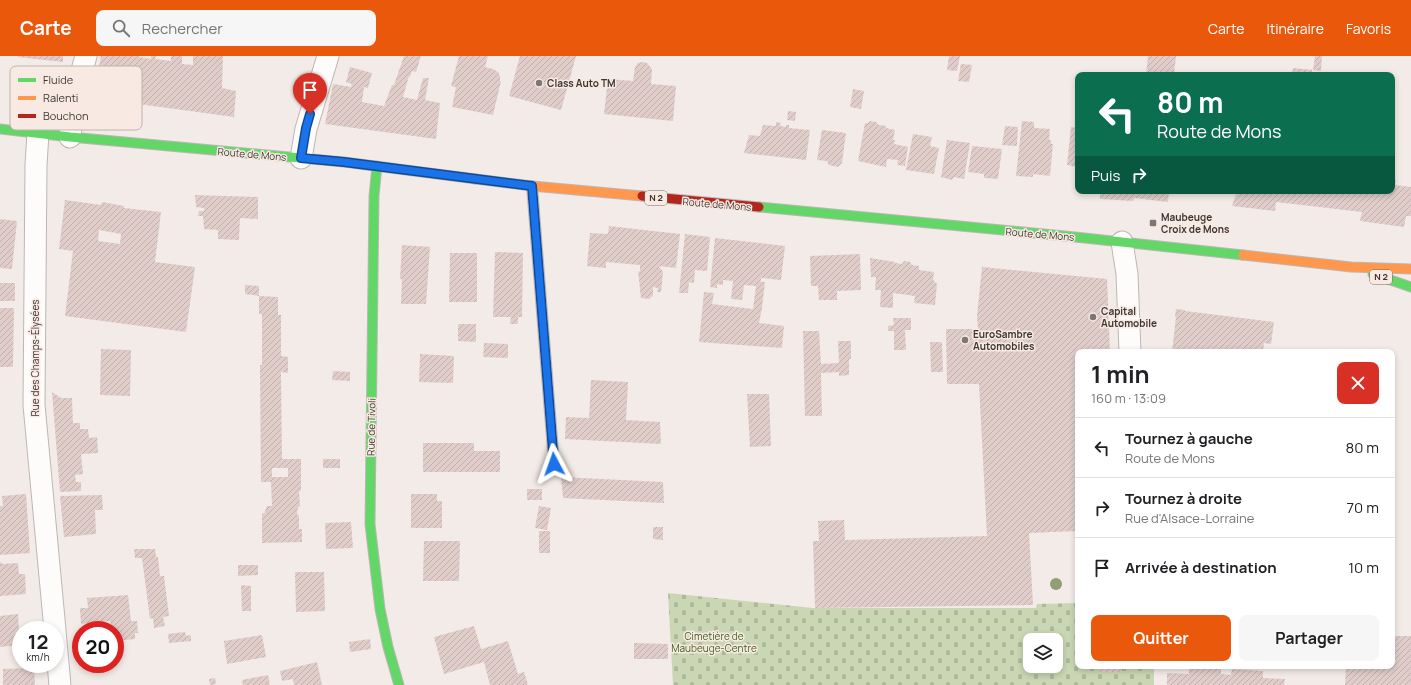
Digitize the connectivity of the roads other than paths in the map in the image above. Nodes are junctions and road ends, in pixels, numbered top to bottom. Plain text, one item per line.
1 (86, 56) edge
2 (328, 56) edge
3 (83, 66) edge
4 (0, 129) edge
5 (71, 130) edge
6 (38, 133) junction
7 (70, 137) junction
8 (301, 158) junction
9 (377, 166) junction
10 (532, 186) junction
11 (1122, 242) junction
12 (1351, 267) junction
13 (1411, 269) edge
14 (1411, 287) edge
15 (1130, 349) edge
16 (554, 464) dead end
17 (54, 621) edge
18 (59, 673) edge
19 (60, 685) edge
20 (399, 685) edge

1 - 3 street
2 - 8 street
4 - 6 main road, Route de Mons / N 2
5 - 7 street
6 - 7 main road, Route de Mons / N 2
6 - 17 street, Rue des Champs-Élysées
7 - 8 main road, Route de Mons / N 2
8 - 9 main road, Route de Mons / N 2
9 - 10 main road, Route de Mons / N 2
9 - 20 main road, Rue de Tivoli
10 - 11 main road, Route de Mons / N 2
10 - 16 lane
11 - 12 main road, Route de Mons / N 2
11 - 15 street
12 - 13 main road, Route de Mons / N 2
12 - 14 main road, N 2
18 - 19 street, Rue des Champs-Élysées

